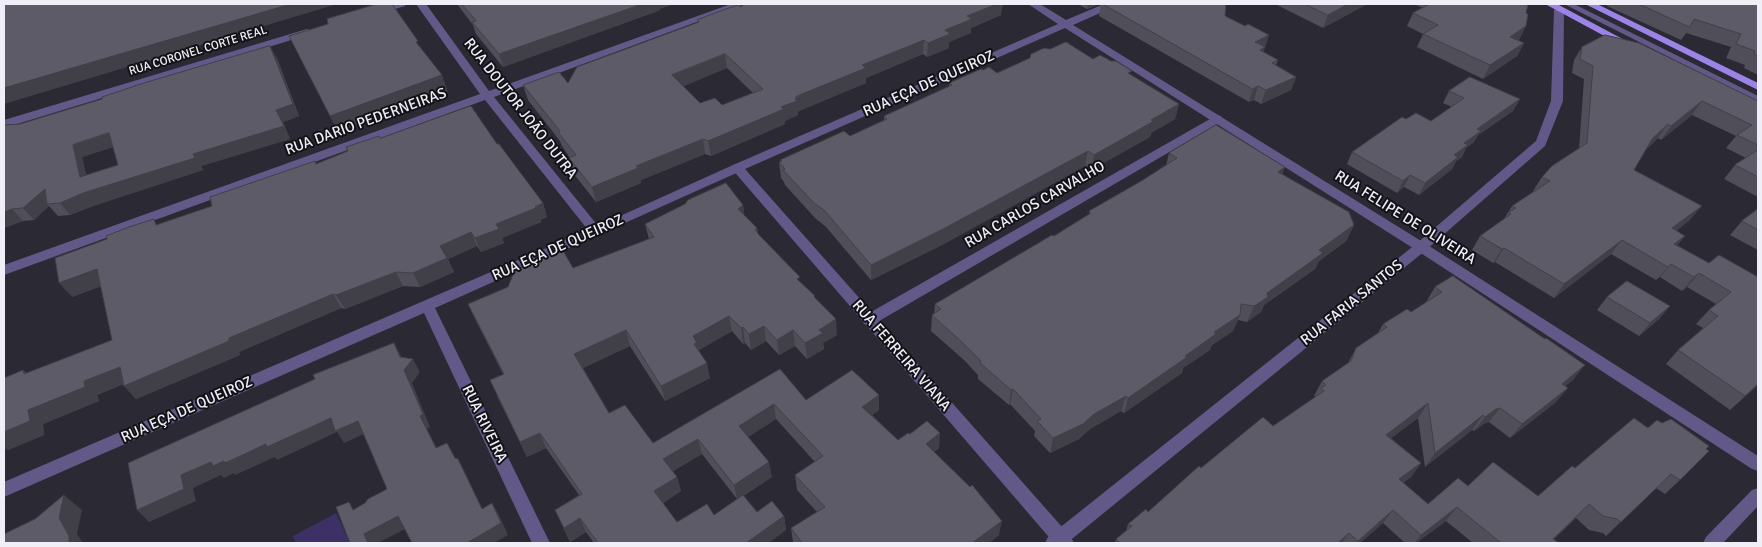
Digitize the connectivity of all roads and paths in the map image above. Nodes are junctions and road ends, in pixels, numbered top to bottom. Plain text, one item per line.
1 (401, 4) edge
2 (421, 4) edge
3 (740, 4) edge
4 (1033, 4) edge
5 (1112, 4) edge
6 (1590, 4) edge
7 (1559, 6) edge
8 (363, 15) edge
9 (1065, 24) junction
10 (316, 30) edge
11 (1680, 48) junction
12 (1656, 59) junction
13 (1758, 87) edge
14 (1745, 92) junction
15 (487, 95) junction
16 (1758, 99) edge
17 (1758, 111) edge
18 (1218, 119) junction
19 (4, 124) edge
20 (737, 168) junction
21 (596, 232) junction
22 (1421, 247) junction
23 (4, 270) edge
24 (427, 305) junction
25 (869, 320) junction
26 (1758, 464) edge
27 (4, 490) edge
28 (1758, 495) edge
29 (1060, 541) edge
30 (541, 543) edge
31 (1712, 543) edge

1 - 8 street
2 - 15 street, RUA DOUTOR JOÃO DUTRA
3 - 15 street, RUA DARIO PEDERNEIRAS
4 - 9 street, RUA FELIPE DE OLIVEIRA
5 - 9 street, RUA EÇA DE QUEIROZ
6 - 11 main road
7 - 12 main road
7 - 14 lane
7 - 22 street, RUA FARIA SANTOS
9 - 18 street, RUA FELIPE DE OLIVEIRA
9 - 20 street, RUA EÇA DE QUEIROZ
10 - 19 street, RUA CORONEL CORTE REAL
11 - 13 main road
11 - 14 lane
12 - 14 lane
12 - 17 main road
14 - 16 lane
15 - 21 street, RUA DOUTOR JOÃO DUTRA
15 - 23 street, RUA DARIO PEDERNEIRAS
18 - 22 street, RUA FELIPE DE OLIVEIRA
18 - 25 street, RUA CARLOS CARVALHO
20 - 21 street, RUA EÇA DE QUEIROZ
20 - 25 street, RUA FERREIRA VIANA
21 - 24 street, RUA EÇA DE QUEIROZ
22 - 26 street, RUA FELIPE DE OLIVEIRA
22 - 29 street, RUA FARIA SANTOS
24 - 27 street, RUA EÇA DE QUEIROZ
24 - 30 street, RUA RIVEIRA
25 - 29 street, RUA FERREIRA VIANA
28 - 31 street

